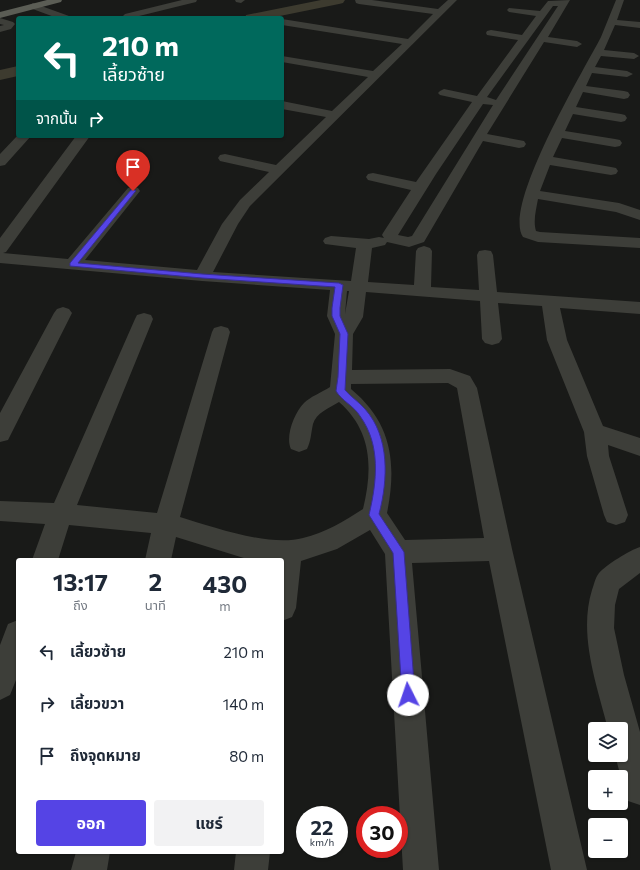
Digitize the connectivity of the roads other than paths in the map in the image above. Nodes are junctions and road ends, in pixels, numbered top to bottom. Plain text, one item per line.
1 (58, 0) edge
2 (453, 0) edge
3 (620, 0) edge
4 (359, 1) edge
5 (28, 2) edge
6 (190, 2) edge
7 (565, 2) edge
8 (386, 5) junction
9 (0, 9) edge
10 (512, 10) dead end
11 (440, 12) junction
12 (375, 14) dead end
13 (542, 14) junction
14 (61, 16) edge
15 (128, 16) dead end
16 (1, 22) edge
17 (284, 22) edge
18 (612, 22) junction
19 (640, 25) edge
20 (491, 33) dead end
21 (606, 36) junction
22 (320, 38) dead end
23 (525, 38) junction
24 (620, 38) dead end
25 (542, 39) junction
26 (409, 43) junction
27 (577, 44) dead end
28 (597, 52) junction
29 (634, 56) dead end
30 (284, 59) edge
31 (588, 69) junction
32 (627, 74) dead end
33 (375, 75) junction
34 (580, 88) junction
35 (444, 93) dead end
36 (624, 95) dead end
37 (479, 99) junction
38 (500, 103) junction
39 (284, 105) edge
40 (570, 110) junction
41 (335, 115) junction
42 (621, 118) dead end
43 (559, 134) junction
44 (479, 136) junction
45 (22, 138) edge
46 (82, 138) edge
47 (615, 143) dead end
48 (519, 144) dead end
49 (226, 158) dead end
50 (545, 160) junction
51 (0, 162) edge
52 (279, 170) junction
53 (611, 171) dead end
54 (373, 177) dead end
55 (419, 188) junction
56 (133, 191) dead end
57 (532, 194) junction
58 (640, 215) edge
59 (392, 238) junction
60 (331, 241) dead end
61 (640, 243) edge
62 (364, 246) dead end
63 (0, 249) edge
64 (424, 251) dead end
65 (485, 255) dead end
66 (0, 258) edge
67 (73, 264) junction
68 (202, 276) junction
69 (339, 285) junction
70 (364, 287) junction
71 (422, 292) junction
72 (488, 297) junction
73 (550, 302) junction
74 (640, 308) edge
75 (63, 313) dead end
76 (144, 319) dead end
77 (364, 331) dead end
78 (221, 332) dead end
79 (344, 334) junction
80 (492, 339) dead end
81 (341, 384) junction
82 (595, 432) junction
83 (0, 434) edge
84 (299, 444) dead end
85 (640, 447) edge
86 (0, 511) edge
87 (61, 514) junction
88 (374, 515) junction
89 (616, 515) dead end
90 (166, 524) junction
91 (499, 549) junction
92 (289, 552) junction
93 (398, 552) junction
94 (45, 558) edge
95 (158, 558) edge
96 (640, 558) edge
97 (284, 592) edge
98 (16, 640) edge
99 (0, 685) edge
100 (640, 789) edge
101 (93, 854) edge
102 (89, 870) edge
103 (421, 870) edge
104 (569, 870) edge

1 - 5 main road
2 - 11 street
3 - 18 street
4 - 8 street
5 - 9 main road
5 - 14 street
5 - 16 main road
6 - 15 street
7 - 13 street
7 - 25 street
8 - 11 street
8 - 12 street
10 - 13 street
11 - 26 street
13 - 23 street
17 - 26 street
18 - 19 street
18 - 21 street
20 - 23 street
21 - 24 street
21 - 28 street
22 - 26 street
23 - 37 street
25 - 27 street
25 - 38 street
26 - 33 street
28 - 29 street
28 - 31 street
30 - 33 street
31 - 32 street
31 - 34 street
33 - 41 street
34 - 36 street
34 - 40 street
35 - 37 street
37 - 38 street
37 - 55 street
38 - 44 street
39 - 41 street
40 - 42 street
40 - 43 street
41 - 52 street
43 - 47 street
43 - 50 street
44 - 48 street
44 - 59 street
45 - 51 street
46 - 63 street
49 - 52 street
50 - 53 street
50 - 57 street
52 - 68 street
54 - 55 street
55 - 59 street
56 - 67 street
57 - 58 street
57 - 61 street
59 - 60 street
62 - 70 street
64 - 71 street
65 - 72 street
66 - 67 street
67 - 68 street
68 - 69 street
69 - 70 street
69 - 79 street
70 - 71 street
70 - 77 street
70 - 79 street
71 - 72 street
72 - 73 street
72 - 80 street
73 - 74 street
73 - 82 street
75 - 83 street
76 - 87 street
78 - 90 street
79 - 81 street
81 - 84 street
81 - 88 street
81 - 91 street
82 - 85 street
82 - 89 street
86 - 87 street
87 - 90 street
87 - 94 street
88 - 92 street
88 - 93 street
90 - 92 street
90 - 95 street
91 - 93 street
91 - 104 street
92 - 97 street
93 - 103 street
96 - 100 street
98 - 99 street
101 - 102 street

